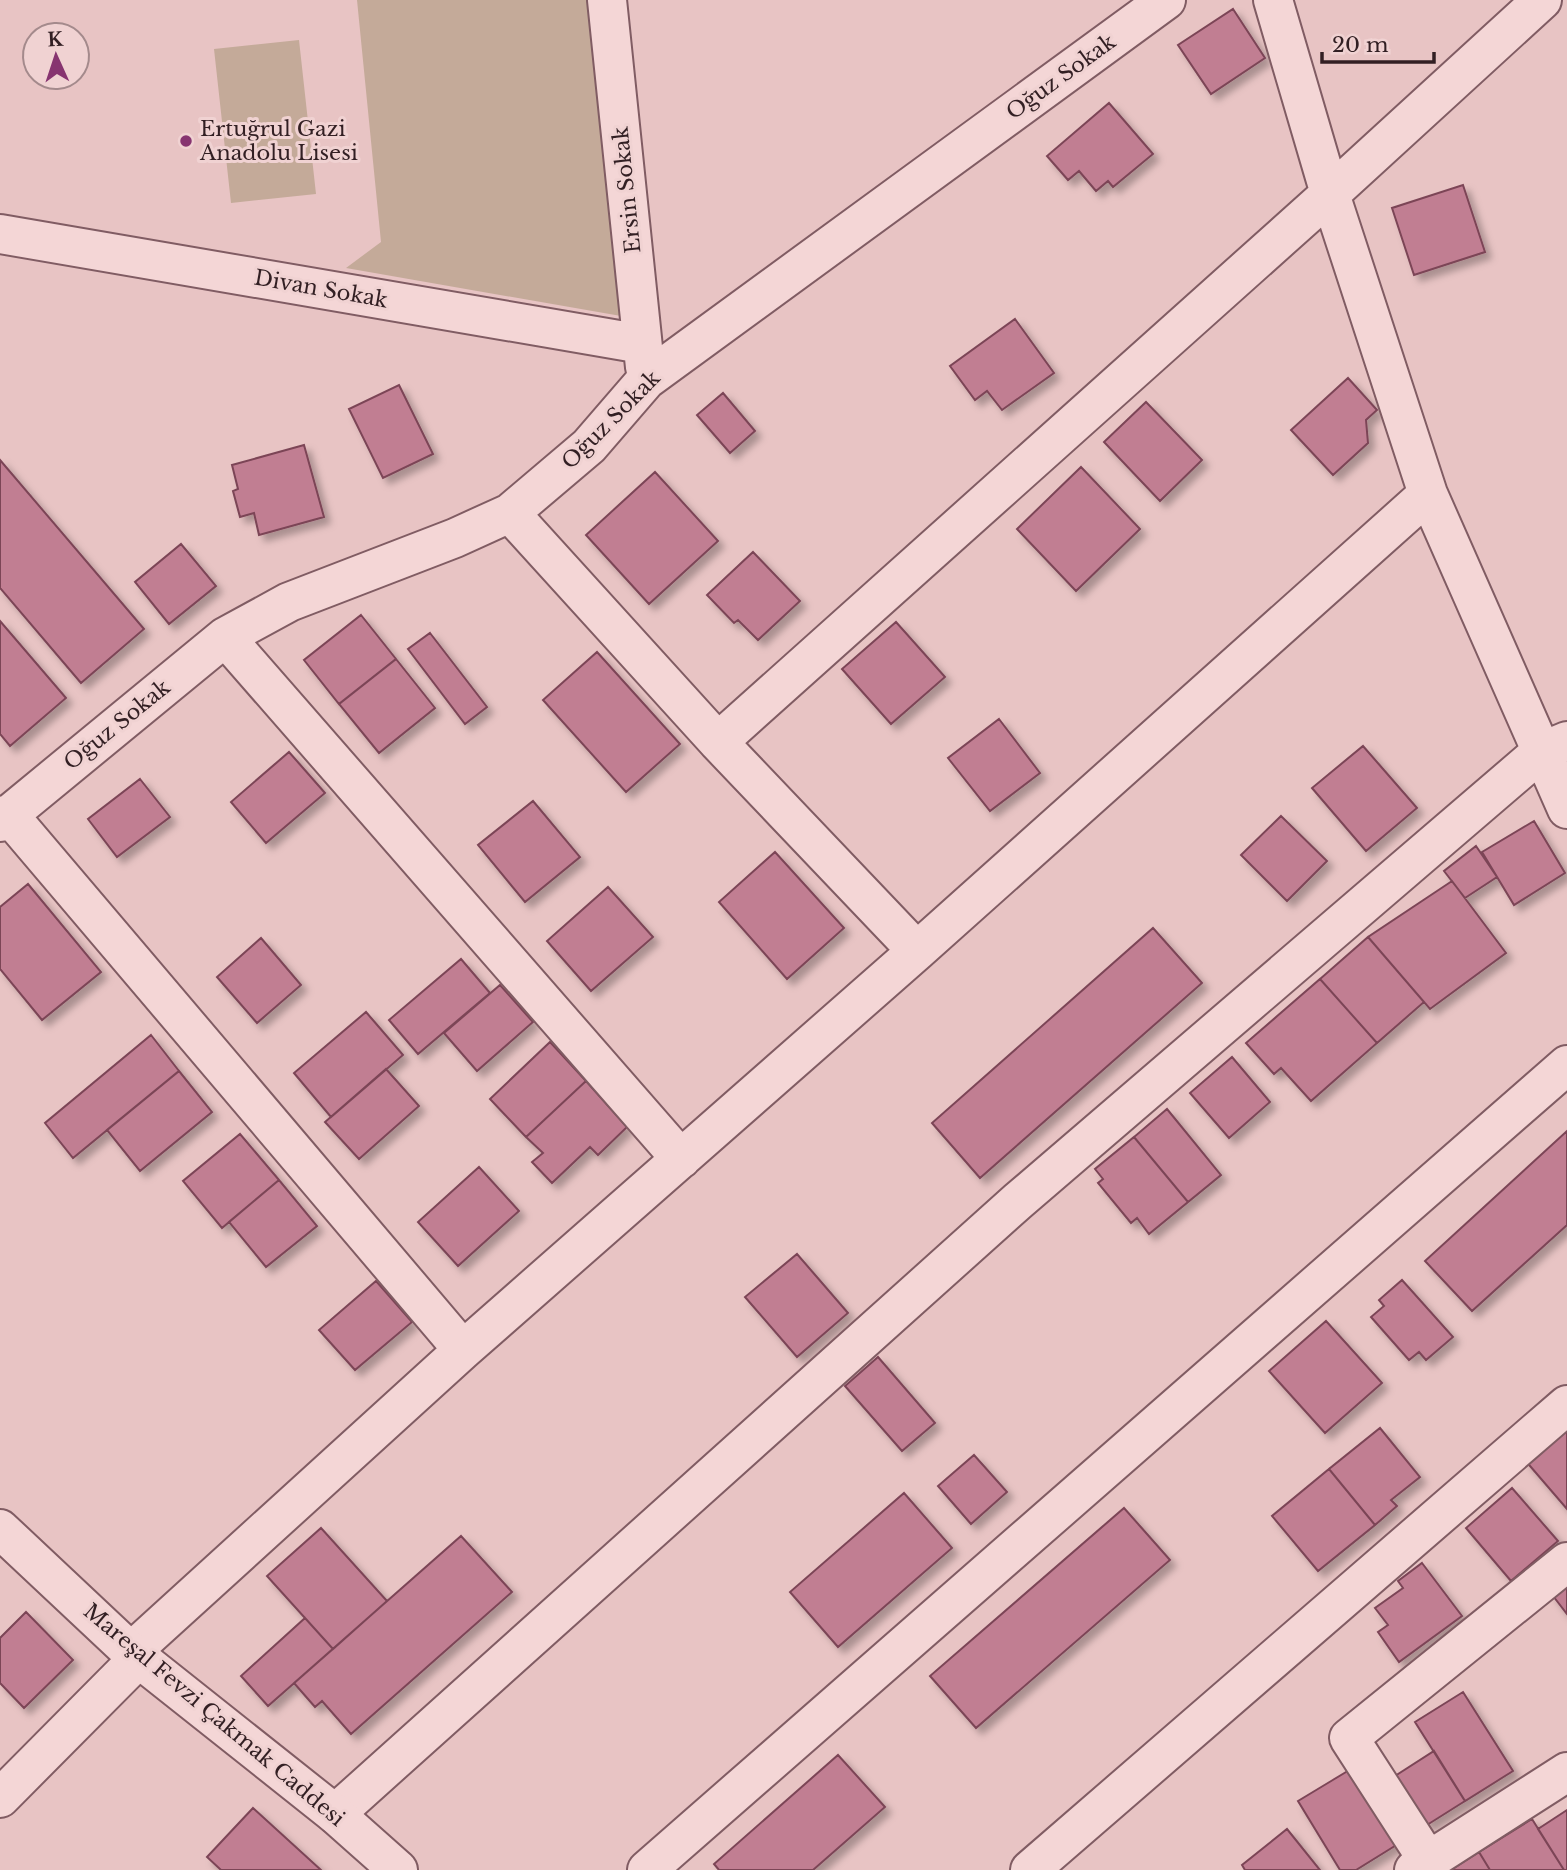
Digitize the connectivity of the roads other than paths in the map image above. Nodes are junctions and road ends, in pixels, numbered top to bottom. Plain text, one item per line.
1 (607, 0) edge
2 (1166, 0) edge
3 (1273, 0) edge
4 (1542, 0) edge
5 (1330, 194) junction
6 (0, 234) edge
7 (644, 362) junction
8 (1428, 494) junction
9 (510, 513) junction
10 (225, 637) junction
11 (718, 742) junction
12 (1554, 746) edge
13 (1567, 809) edge
14 (4, 818) edge
15 (917, 951) junction
16 (1567, 1065) edge
17 (681, 1158) junction
18 (463, 1350) junction
19 (1567, 1405) edge
20 (0, 1529) edge
21 (1567, 1562) edge
22 (135, 1655) junction
23 (1567, 1772) edge
24 (0, 1798) edge
25 (335, 1814) junction
26 (1421, 1865) edge
27 (398, 1870) edge
28 (647, 1870) edge
29 (1030, 1870) edge

1 - 7 street, Ersin Sokak
2 - 7 street, Oğuz Sokak
3 - 5 street
4 - 5 street
5 - 8 street
5 - 11 street
6 - 7 street, Divan Sokak
7 - 9 street, Oğuz Sokak
8 - 12 street
8 - 15 street
9 - 10 street, Oğuz Sokak
9 - 11 street
10 - 14 street, Oğuz Sokak
10 - 17 street
11 - 15 street
12 - 13 street
12 - 25 street
14 - 18 street
15 - 17 street
16 - 28 street
17 - 18 street
18 - 22 street
19 - 29 street
20 - 22 street, Mareşal Fevzi Çakmak Caddesi
21 - 26 street
22 - 24 street
22 - 25 street, Mareşal Fevzi Çakmak Caddesi
23 - 26 street
25 - 27 street, Mareşal Fevzi Çakmak Caddesi

